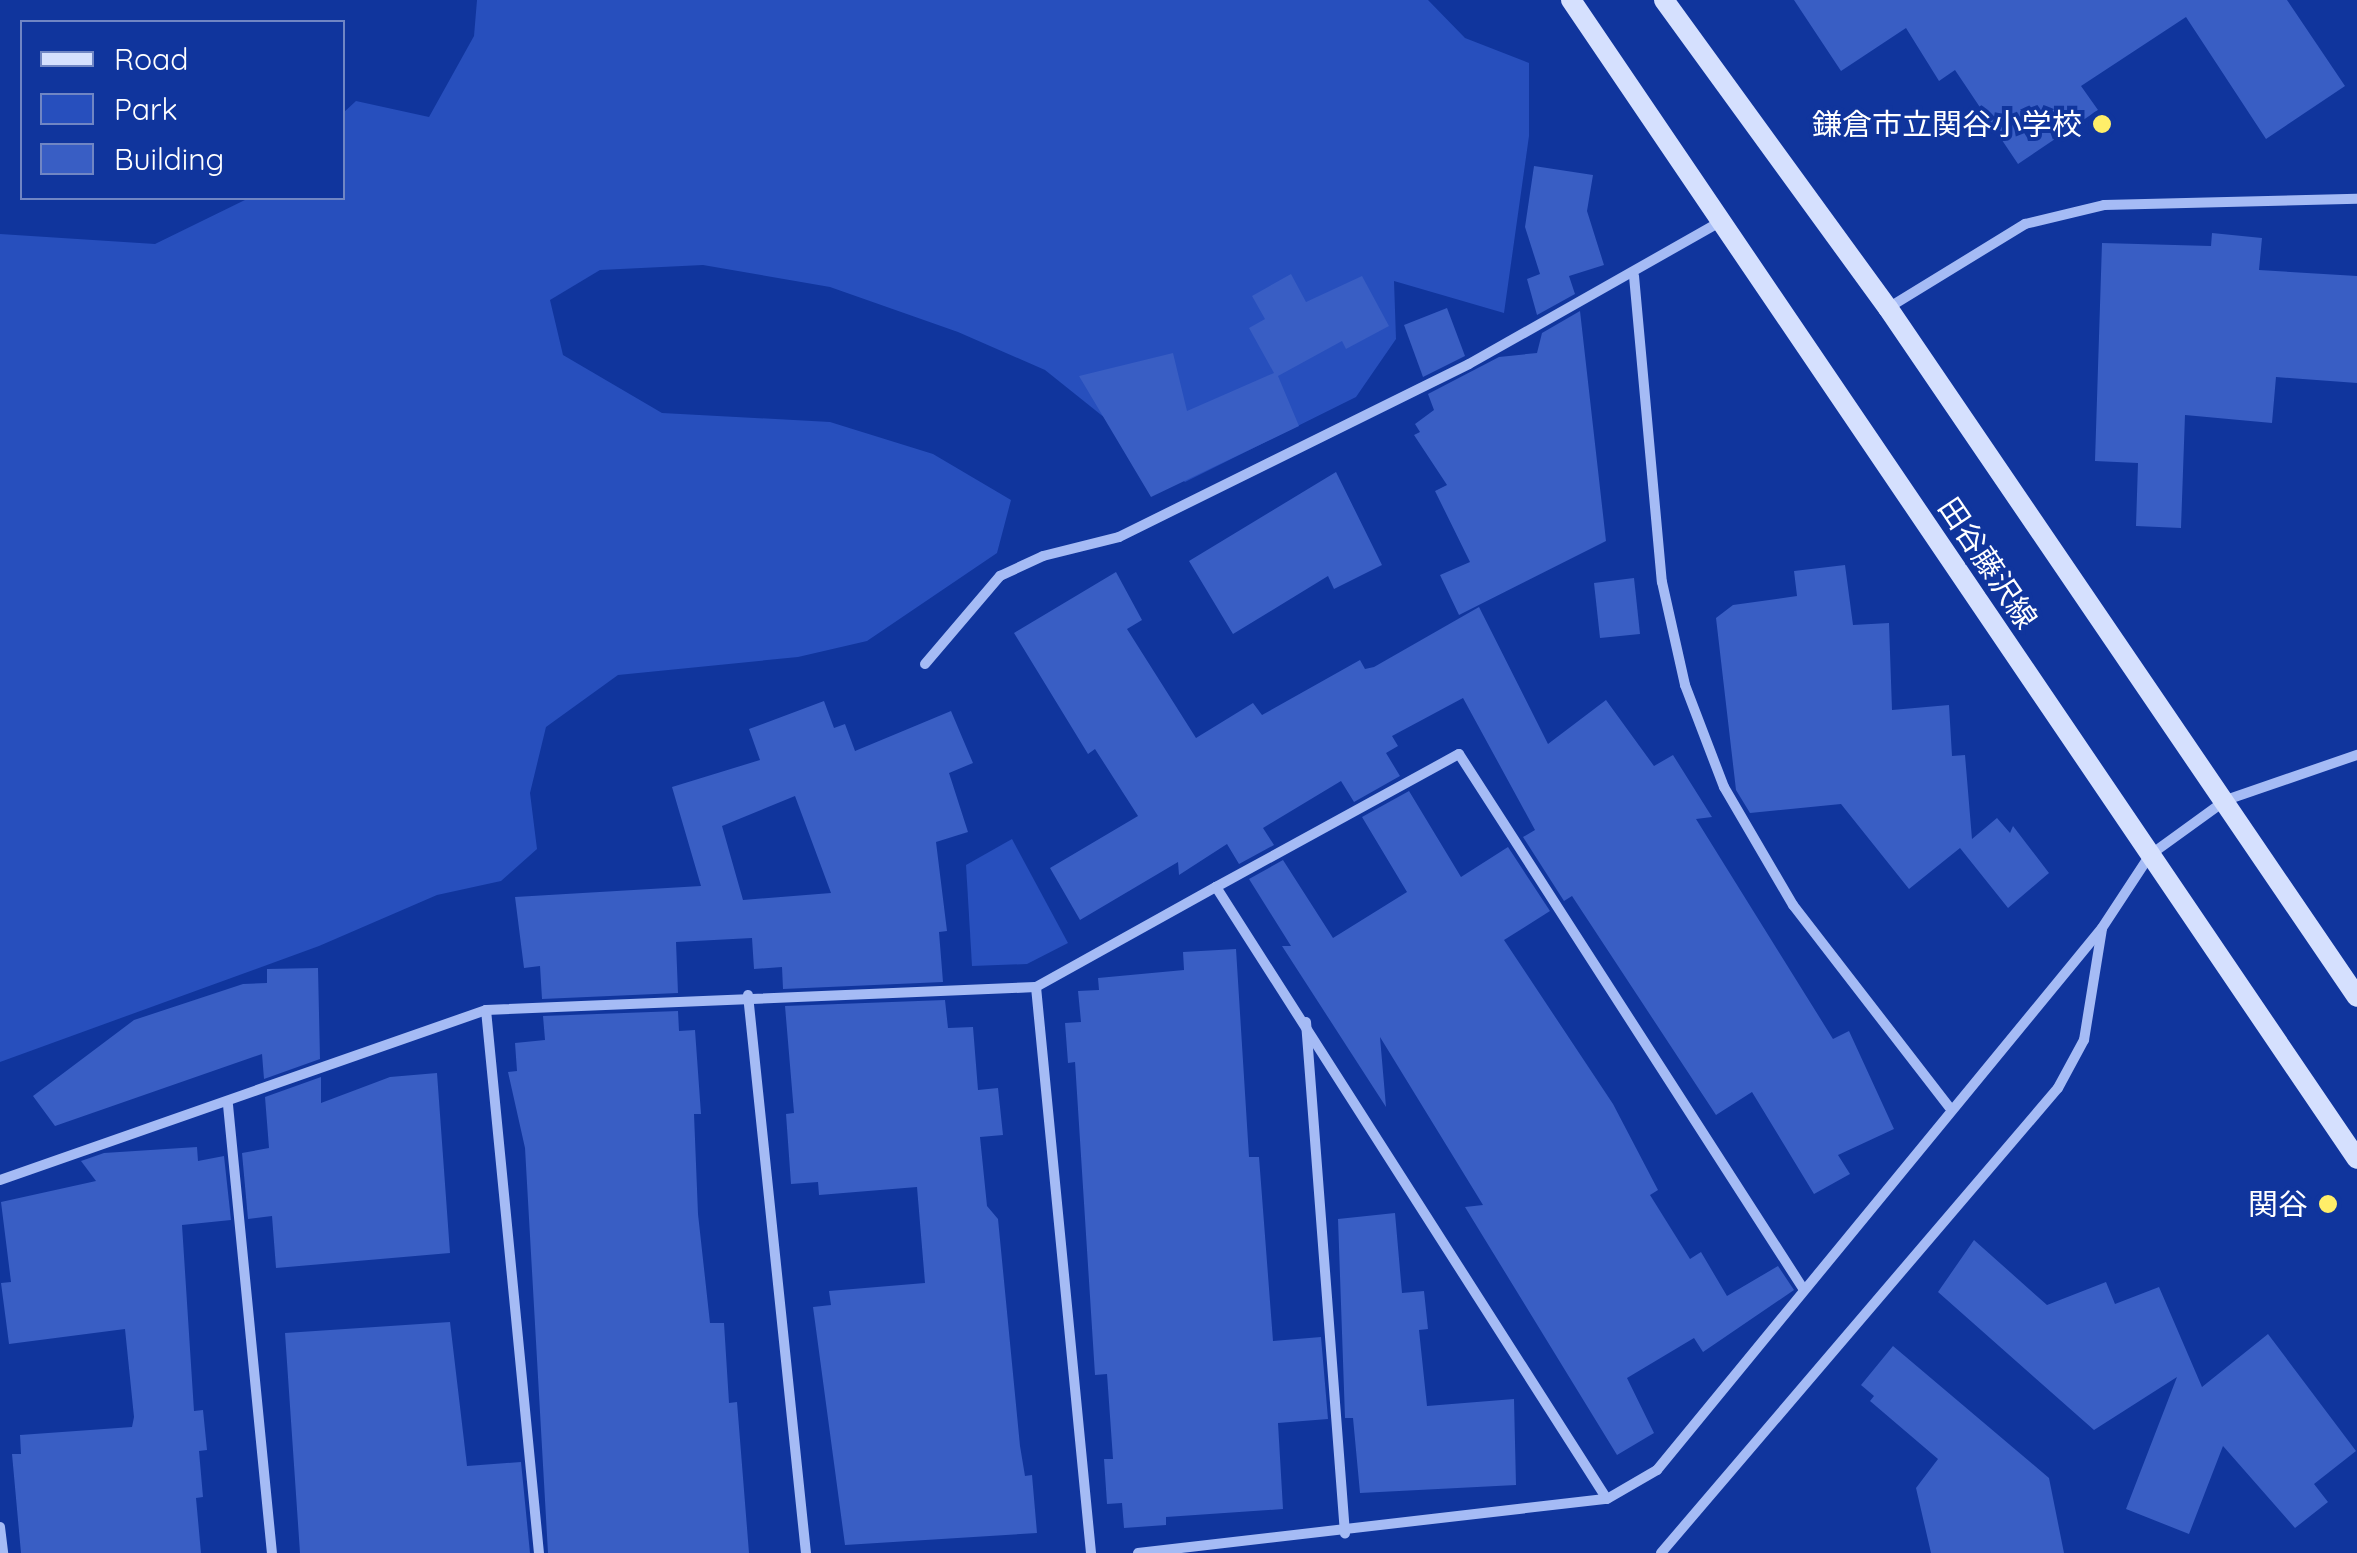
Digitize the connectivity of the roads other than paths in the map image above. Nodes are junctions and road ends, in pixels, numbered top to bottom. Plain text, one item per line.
1 (1571, 0) edge
2 (1664, 0) edge
3 (2357, 199) edge
4 (1720, 222) junction
5 (1634, 276) junction
6 (1888, 308) junction
7 (926, 664) dead end
8 (2357, 754) edge
9 (2226, 800) junction
10 (2150, 855) junction
11 (1216, 887) junction
12 (2102, 928) junction
13 (1036, 987) junction
14 (748, 995) junction
15 (2357, 997) edge
16 (486, 1010) junction
17 (1306, 1019) junction
18 (228, 1105) junction
19 (1950, 1107) junction
20 (2357, 1159) edge
21 (0, 1180) edge
22 (1804, 1290) junction
23 (1608, 1499) junction
24 (0, 1528) edge
25 (1345, 1534) junction
26 (3, 1553) edge
27 (272, 1553) edge
28 (539, 1553) edge
29 (806, 1553) edge
30 (1091, 1553) edge
31 (1138, 1553) edge
32 (1661, 1553) edge

1 - 4 main road, 田谷藤沢線
2 - 6 main road, 田谷藤沢線
3 - 6 street
4 - 5 street
4 - 10 main road, 田谷藤沢線
5 - 7 street
5 - 19 street
6 - 9 main road, 田谷藤沢線
8 - 9 street
9 - 10 street
9 - 15 main road, 田谷藤沢線
10 - 12 street
10 - 20 main road, 田谷藤沢線
11 - 13 street
11 - 17 street
11 - 22 street
12 - 19 street
12 - 32 street
13 - 14 street
13 - 30 street
14 - 16 street
14 - 29 street
16 - 18 street
16 - 28 street
17 - 23 street
17 - 25 street
18 - 21 street
18 - 27 street
19 - 22 street
22 - 23 street
23 - 25 street
24 - 26 street
25 - 31 street

